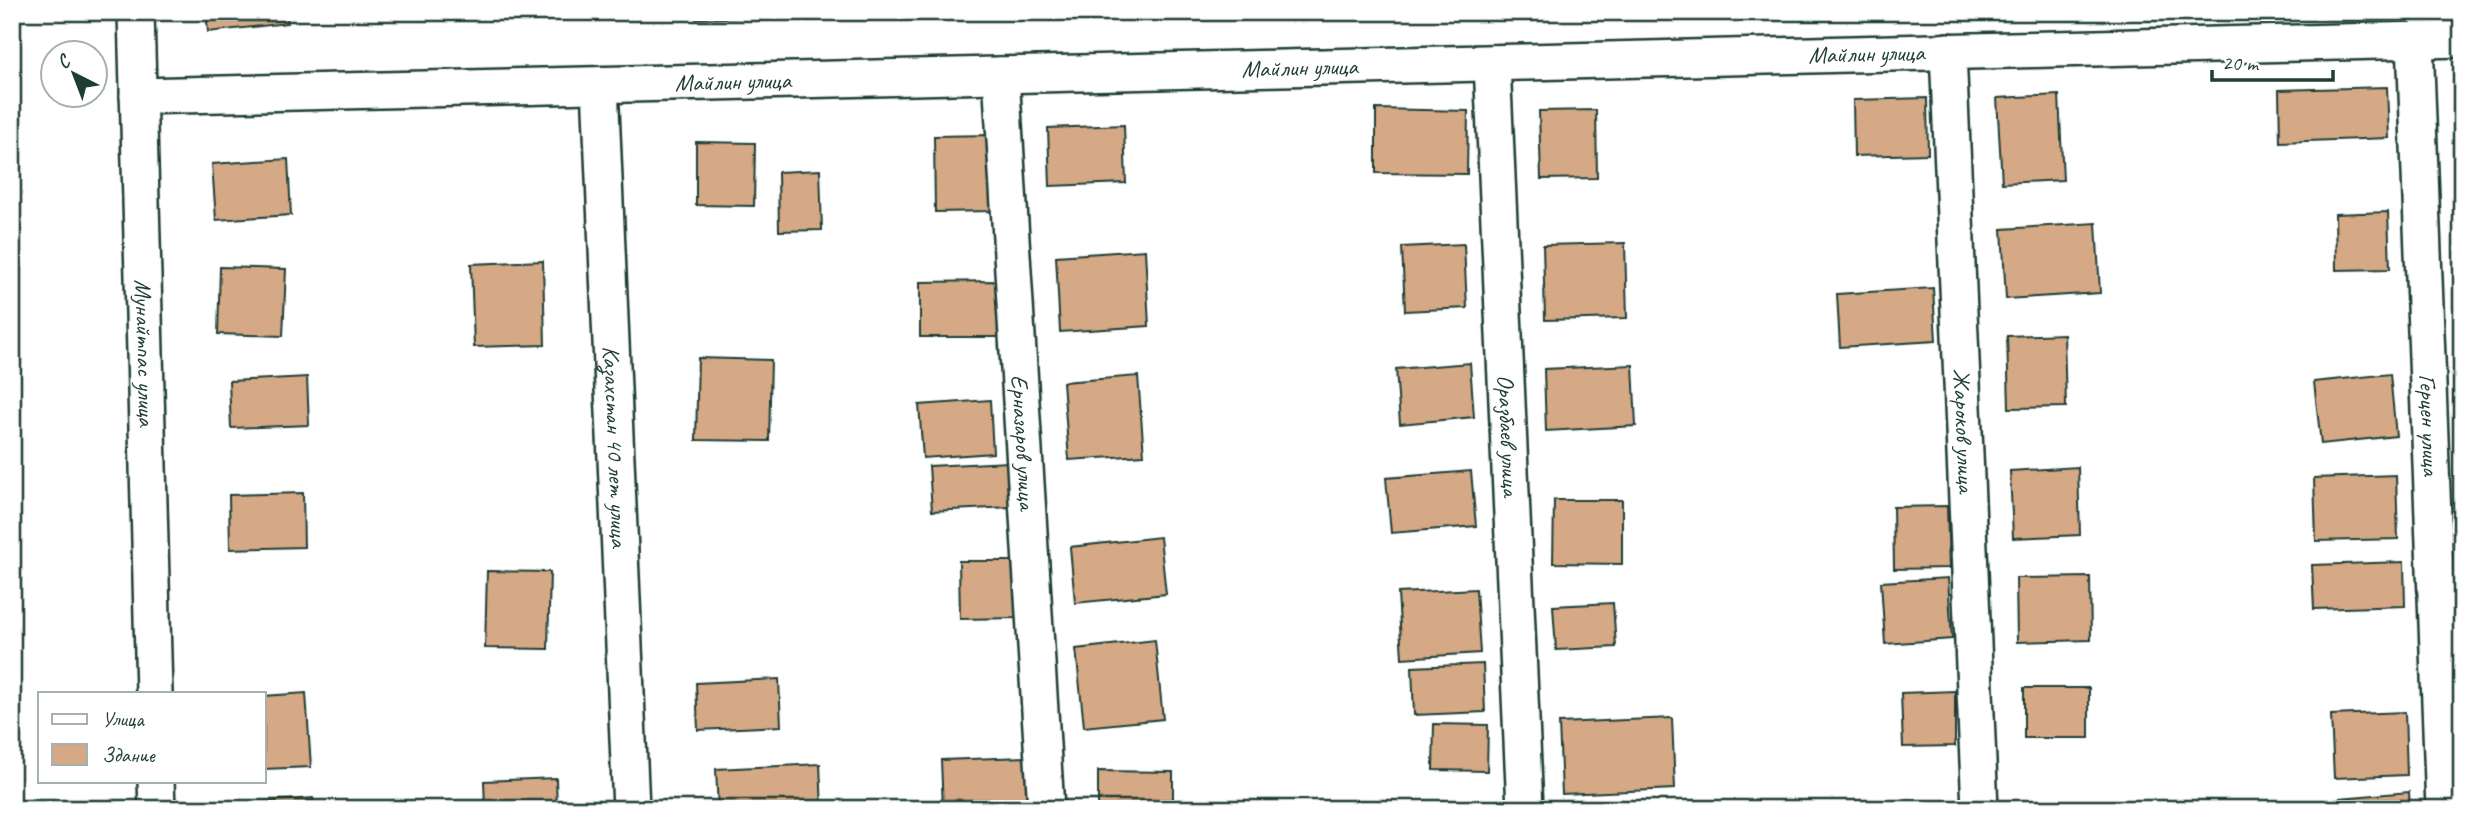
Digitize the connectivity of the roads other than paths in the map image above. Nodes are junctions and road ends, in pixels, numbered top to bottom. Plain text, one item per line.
1 (136, 12) edge
2 (2462, 39) edge
3 (2416, 40) junction
4 (1948, 51) junction
5 (1492, 63) junction
6 (1001, 75) junction
7 (600, 85) junction
8 (138, 96) junction
9 (154, 692) edge
10 (156, 782) edge
11 (157, 809) edge
12 (631, 809) edge
13 (1046, 809) edge
14 (1525, 809) edge
15 (1980, 809) edge
16 (2444, 809) edge

1 - 8 street, Мунайтпас улица
2 - 3 street, Майлин улица
3 - 4 street, Майлин улица
3 - 16 street, Герцен улица
4 - 5 street, Майлин улица
4 - 15 street, Жароков улица
5 - 6 street, Майлин улица
5 - 14 street, Оразбаев улица
6 - 7 street, Майлин улица
6 - 13 street, Ерназаров улица
7 - 8 street, Майлин улица
7 - 12 street, Казахстан 40 лет улица
8 - 9 street, Мунайтпас улица
10 - 11 street

